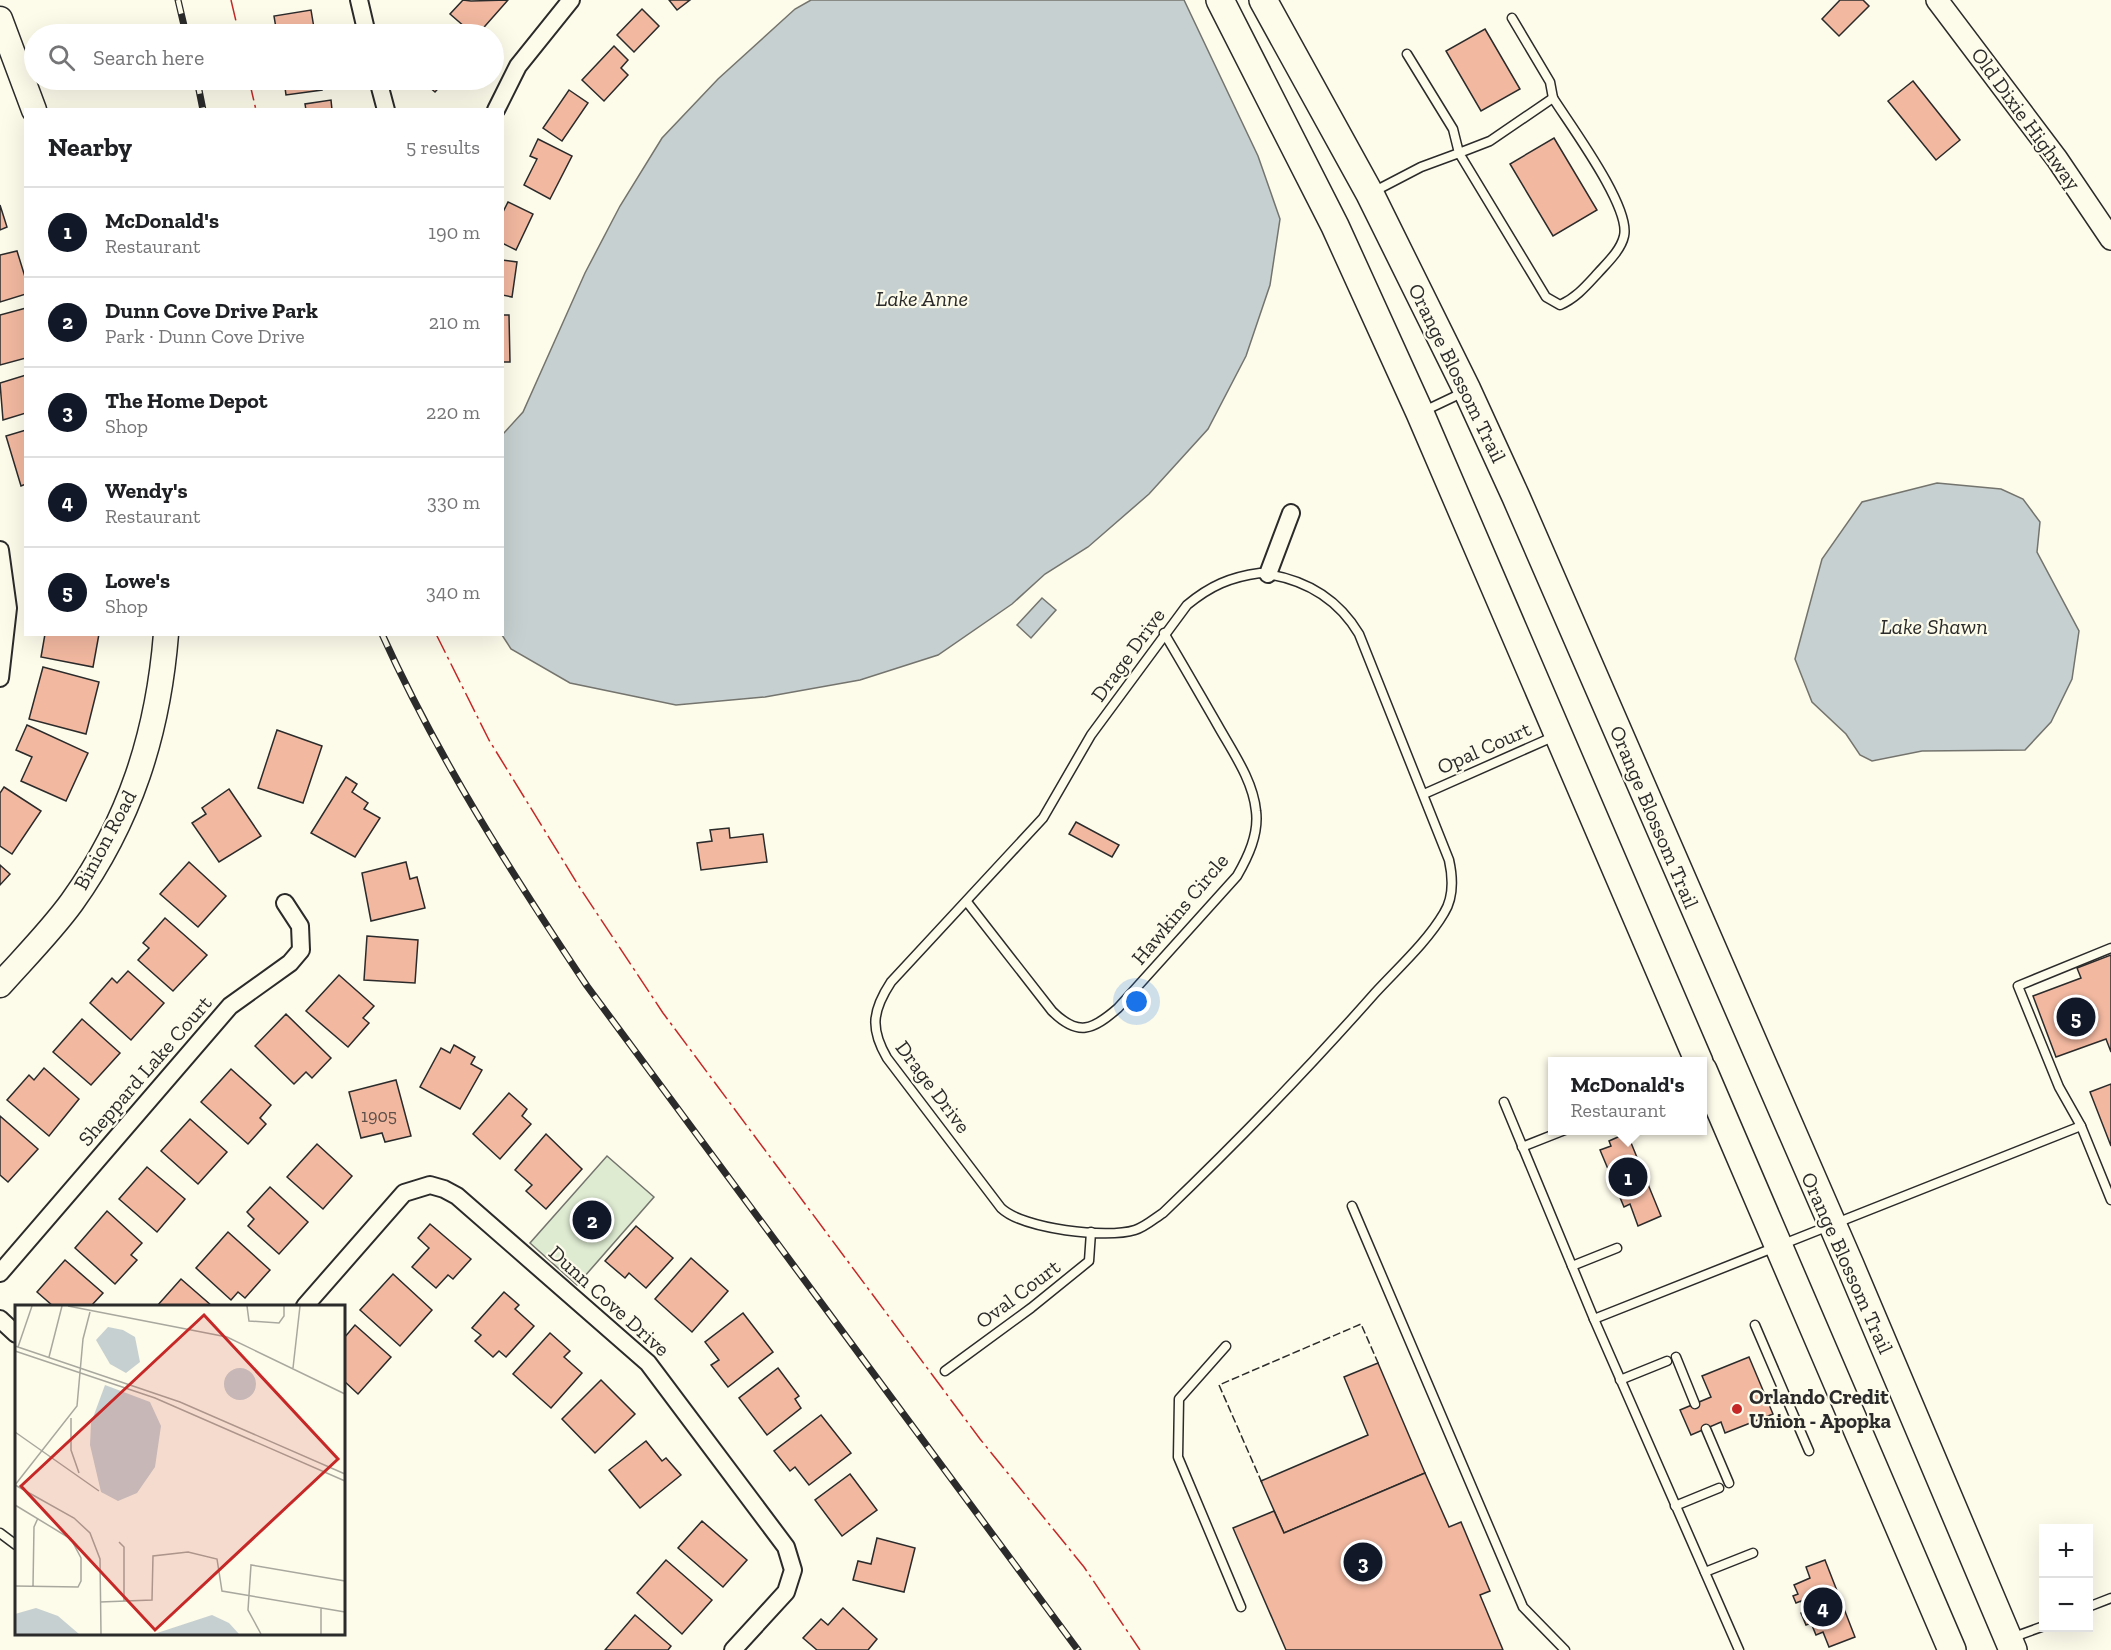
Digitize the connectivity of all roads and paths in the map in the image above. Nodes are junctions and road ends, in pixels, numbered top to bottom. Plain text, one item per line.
1 (359, 0) edge
2 (571, 0) edge
3 (1220, 0) edge
4 (1263, 0) edge
5 (1937, 0) edge
6 (1512, 18) dead end
7 (0, 20) edge
8 (365, 24) edge
9 (1407, 54) dead end
10 (24, 84) edge
11 (26, 90) edge
12 (381, 90) edge
13 (1553, 98) junction
14 (33, 108) edge
15 (385, 108) edge
16 (497, 108) edge
17 (1459, 153) junction
18 (1370, 194) junction
19 (2111, 239) edge
20 (1467, 390) junction
21 (1420, 413) junction
22 (1291, 513) dead end
23 (0, 550) edge
24 (1268, 574) junction
25 (1164, 633) junction
26 (166, 636) edge
27 (0, 678) edge
28 (1559, 734) junction
29 (1424, 794) junction
30 (967, 902) junction
31 (285, 903) dead end
32 (2111, 948) edge
33 (0, 985) edge
34 (1697, 1057) edge
35 (1707, 1079) edge
36 (1503, 1102) dead end
37 (2081, 1126) junction
38 (1554, 1135) edge
39 (1522, 1147) junction
40 (2111, 1200) edge
41 (1352, 1206) dead end
42 (1832, 1226) junction
43 (1091, 1232) junction
44 (1778, 1245) junction
45 (1617, 1248) dead end
46 (1572, 1266) junction
47 (0, 1272) edge
48 (306, 1305) edge
49 (0, 1319) edge
50 (1594, 1319) junction
51 (1755, 1325) dead end
52 (15, 1333) edge
53 (1226, 1346) dead end
54 (1676, 1357) dead end
55 (1667, 1361) dead end
56 (945, 1371) dead end
57 (1620, 1380) junction
58 (1695, 1404) dead end
59 (1706, 1429) dead end
60 (1809, 1450) dead end
61 (1729, 1483) dead end
62 (1719, 1488) dead end
63 (1675, 1506) junction
64 (0, 1533) edge
65 (15, 1544) edge
66 (1753, 1553) dead end
67 (1705, 1572) junction
68 (2111, 1598) edge
69 (2093, 1605) edge
70 (1240, 1607) dead end
71 (2039, 1628) edge
72 (2010, 1645) edge
73 (733, 1650) edge
74 (1566, 1650) edge
75 (1739, 1650) edge
76 (1952, 1650) edge

1 - 8 street
2 - 16 street
3 - 21 main road
4 - 18 main road, Orange Blossom Trail
5 - 19 street, Old Dixie Highway
6 - 13 lane
7 - 10 main road
9 - 17 lane
11 - 14 main road
12 - 15 street
13 - 17 lane
13 - 17 lane
17 - 18 lane
18 - 20 main road, Orange Blossom Trail
20 - 21 lane
20 - 42 main road, Orange Blossom Trail
21 - 28 main road
22 - 24 street
23 - 27 street
24 - 25 lane, Drage Drive
24 - 29 lane, Drage Drive
25 - 30 lane, Drage Drive
25 - 30 lane, Hawkins Circle
26 - 33 main road, Binion Road
28 - 29 lane, Opal Court
28 - 34 main road
29 - 43 lane, Drage Drive
30 - 43 lane, Drage Drive
31 - 47 street, Sheppard Lake Court
32 - 37 lane
35 - 44 main road
36 - 39 lane
37 - 40 lane
37 - 42 lane
38 - 39 lane
39 - 46 lane
41 - 74 lane
42 - 44 lane
42 - 72 main road, Orange Blossom Trail
43 - 56 lane, Oval Court
44 - 50 lane
44 - 76 main road
45 - 46 lane
46 - 50 lane
48 - 73 street, Dunn Cove Drive
49 - 52 street
50 - 57 lane
51 - 60 lane
53 - 70 lane
54 - 58 lane
55 - 57 lane
57 - 63 lane
59 - 61 lane
62 - 63 lane
63 - 67 lane
64 - 65 lane
66 - 67 lane
67 - 75 lane
68 - 69 lane
71 - 72 lane

